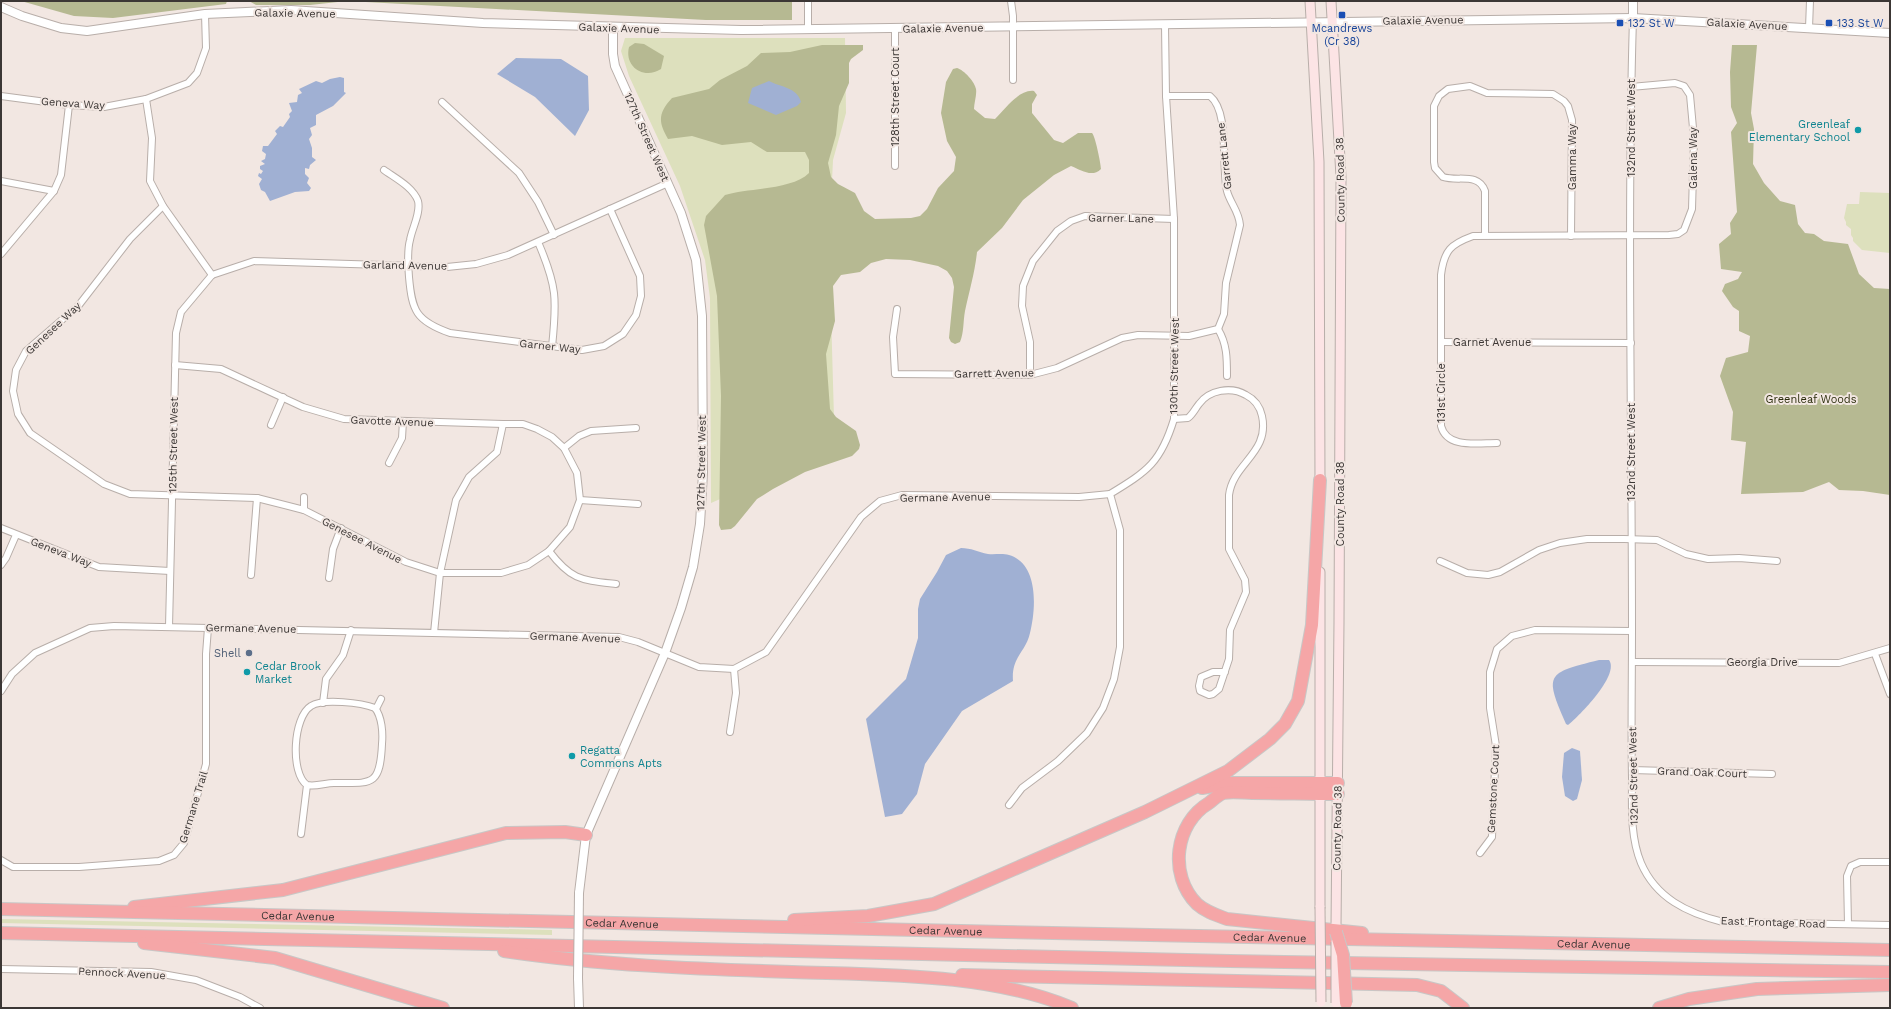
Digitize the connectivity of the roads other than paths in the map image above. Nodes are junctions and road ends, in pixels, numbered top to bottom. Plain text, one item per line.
1 (808, 1) edge
2 (1011, 1) edge
3 (1310, 1) edge
4 (1331, 1) edge
5 (1633, 1) edge
6 (1810, 1) edge
7 (1, 7) edge
8 (205, 14) junction
9 (1634, 18) junction
10 (1312, 22) junction
11 (1332, 22) junction
12 (1165, 25) junction
13 (1012, 27) junction
14 (613, 28) junction
15 (895, 28) junction
16 (1809, 28) junction
17 (808, 30) junction
18 (1890, 33) edge
19 (1013, 80) dead end
20 (1631, 87) junction
21 (1, 96) edge
22 (1166, 96) junction
23 (146, 99) junction
24 (442, 102) dead end
25 (69, 105) junction
26 (895, 166) dead end
27 (384, 170) dead end
28 (1, 181) edge
29 (668, 183) junction
30 (54, 191) junction
31 (162, 206) junction
32 (610, 209) junction
33 (1174, 219) junction
34 (554, 235) junction
35 (1485, 235) junction
36 (1631, 235) junction
37 (1571, 236) junction
38 (538, 242) junction
39 (1, 254) edge
40 (408, 266) junction
41 (212, 275) junction
42 (897, 309) dead end
43 (1218, 328) junction
44 (1175, 336) junction
45 (1441, 342) junction
46 (1631, 343) junction
47 (552, 347) junction
48 (175, 365) junction
49 (1030, 375) junction
50 (1227, 376) dead end
51 (283, 397) junction
52 (1174, 418) junction
53 (403, 421) junction
54 (503, 424) junction
55 (271, 425) dead end
56 (636, 428) dead end
57 (1497, 443) dead end
58 (564, 448) junction
59 (389, 463) dead end
60 (1320, 480) junction
61 (1110, 494) junction
62 (172, 496) junction
63 (304, 497) dead end
64 (257, 498) junction
65 (580, 500) junction
66 (638, 504) dead end
67 (304, 510) junction
68 (1, 528) edge
69 (341, 528) junction
70 (16, 535) junction
71 (1631, 539) junction
72 (549, 551) junction
73 (1440, 561) dead end
74 (1777, 561) dead end
75 (1, 565) edge
76 (170, 571) junction
77 (440, 573) junction
78 (251, 575) dead end
79 (329, 578) dead end
80 (616, 584) dead end
81 (169, 627) junction
82 (208, 628) junction
83 (350, 630) junction
84 (1632, 631) junction
85 (434, 633) junction
86 (1890, 648) edge
87 (665, 653) junction
88 (1875, 654) junction
89 (1632, 662) junction
90 (734, 669) junction
91 (1224, 672) junction
92 (1, 691) edge
93 (1890, 694) edge
94 (381, 699) dead end
95 (323, 703) junction
96 (376, 709) junction
97 (730, 732) dead end
98 (1632, 770) junction
99 (1772, 774) dead end
100 (306, 785) junction
101 (1320, 788) junction
102 (1338, 789) junction
103 (1187, 791) junction
104 (1009, 805) dead end
105 (301, 834) dead end
106 (586, 835) junction
107 (1480, 853) dead end
108 (1, 860) edge
109 (1890, 862) edge
110 (1663, 896) joint
111 (1, 909) edge
112 (89, 912) junction
113 (1848, 924) junction
114 (711, 925) junction
115 (1890, 925) edge
116 (1336, 932) joint
117 (1, 933) edge
118 (75, 934) junction
119 (1448, 942) junction
120 (452, 943) junction
121 (1890, 950) edge
122 (1, 969) edge
123 (1890, 972) edge
124 (909, 976) junction
125 (1890, 985) edge
126 (1320, 1005) edge
127 (1341, 1006) edge
128 (260, 1008) edge
129 (443, 1008) edge
130 (579, 1008) edge
131 (1072, 1008) edge
132 (1463, 1008) edge
133 (1659, 1008) edge

1 - 17 street
2 - 13 street
3 - 10 main road, County Road 38
4 - 11 main road, County Road 38
5 - 9 street, 132nd Street West
6 - 16 street
7 - 8 street, Galaxie Avenue
8 - 14 street, Galaxie Avenue
8 - 23 street, Geneva Way
9 - 11 street, Galaxie Avenue
9 - 16 street, Galaxie Avenue
9 - 20 street, 132nd Street West
10 - 11 street, Galaxie Avenue
10 - 12 street, Galaxie Avenue
10 - 60 main road, County Road 38
11 - 102 main road, County Road 38
12 - 13 street, Galaxie Avenue
12 - 22 street, 130th Street West
13 - 15 street, Galaxie Avenue
13 - 19 street
14 - 17 street, Galaxie Avenue
14 - 29 street, 127th Street West
15 - 17 street, Galaxie Avenue
15 - 26 street, 128th Street Court
16 - 18 street, Galaxie Avenue
20 - 36 street, 132nd Street West
20 - 36 street, Galena Way
21 - 25 street, Geneva Way
22 - 33 street, 130th Street West
22 - 43 street, Garrett Lane
23 - 25 street, Geneva Way
23 - 31 street
24 - 34 street
25 - 30 street
27 - 40 street, Garner Way
28 - 30 street
29 - 32 street, Garland Avenue
29 - 87 street, 127th Street West
30 - 39 street
31 - 41 street
31 - 62 street, Genesee Way
32 - 34 street, Garland Avenue
32 - 47 street, Garner Way
33 - 44 street, 130th Street West
33 - 49 street, Garner Lane
34 - 38 street, Garland Avenue
35 - 37 street, Garnet Avenue
35 - 37 street, Gamma Way
35 - 45 street, Garnet Avenue
36 - 37 street, Garnet Avenue
36 - 46 street, 132nd Street West
38 - 40 street, Garland Avenue
38 - 47 street
40 - 41 street, Garland Avenue
40 - 47 street, Garner Way
41 - 48 street, 125th Street West
42 - 49 street, Garrett Avenue
43 - 44 street, Garrett Avenue
43 - 50 street
44 - 49 street, Garrett Avenue
44 - 52 street, 130th Street West
45 - 46 street, Garnet Avenue
45 - 57 street, 131st Circle
46 - 71 street, 132nd Street West
48 - 51 street, Gavotte Avenue
48 - 62 street, 125th Street West
51 - 53 street, Gavotte Avenue
51 - 55 street
52 - 61 street, 130th Street West
52 - 91 street
53 - 54 street, Gavotte Avenue
53 - 59 street
54 - 58 street, Gavotte Avenue
54 - 77 street
56 - 58 street
58 - 65 street, Gavotte Avenue
60 - 101 main road, County Road 38
60 - 103 highway
61 - 90 street, Germane Avenue
61 - 104 street
62 - 64 street, Genesee Avenue
62 - 76 street, 125th Street West
63 - 67 street
64 - 67 street, Genesee Avenue
64 - 78 street
65 - 66 street
65 - 72 street, Genesee Avenue
67 - 69 street, Genesee Avenue
68 - 70 street, Geneva Way
69 - 77 street, Genesee Avenue
69 - 79 street
70 - 75 street
70 - 76 street, Geneva Way
71 - 73 street
71 - 74 street
71 - 84 street, 132nd Street West
72 - 77 street, Genesee Avenue
72 - 80 street
76 - 81 street, 125th Street West
77 - 85 street
81 - 82 street, Germane Avenue
81 - 92 street, Germane Avenue
82 - 83 street, Germane Avenue
82 - 108 street, Germane Trail
83 - 85 street, Germane Avenue
83 - 95 street
84 - 89 street, 132nd Street West
84 - 107 street, Gemstone Court
85 - 87 street, Germane Avenue
86 - 88 street, Georgia Drive
87 - 90 street, Germane Avenue
87 - 106 street, 127th Street West
88 - 89 street, Georgia Drive
88 - 93 street
89 - 98 street, 132nd Street West
90 - 97 street
91 - 91 street
94 - 96 street
95 - 96 street
95 - 100 street
96 - 100 street
98 - 99 street, Grand Oak Court
98 - 110 street, 132nd Street West
100 - 105 street
101 - 102 highway
101 - 103 highway
101 - 119 highway
101 - 126 main road, County Road 38, bridge
102 - 116 main road, County Road 38
103 - 114 highway
106 - 112 highway
106 - 130 street, 127th Street West, bridge
109 - 113 street
110 - 113 street, East Frontage Road
111 - 112 highway, Cedar Avenue
112 - 114 highway, Cedar Avenue
113 - 115 street, East Frontage Road
114 - 119 highway, Cedar Avenue
116 - 127 highway, bridge
117 - 118 highway, Cedar Avenue
118 - 120 highway, Cedar Avenue
118 - 129 highway
119 - 121 highway, Cedar Avenue
120 - 123 highway, Cedar Avenue
120 - 124 highway
122 - 128 street, Pennock Avenue
124 - 131 highway
124 - 132 highway
125 - 133 highway

